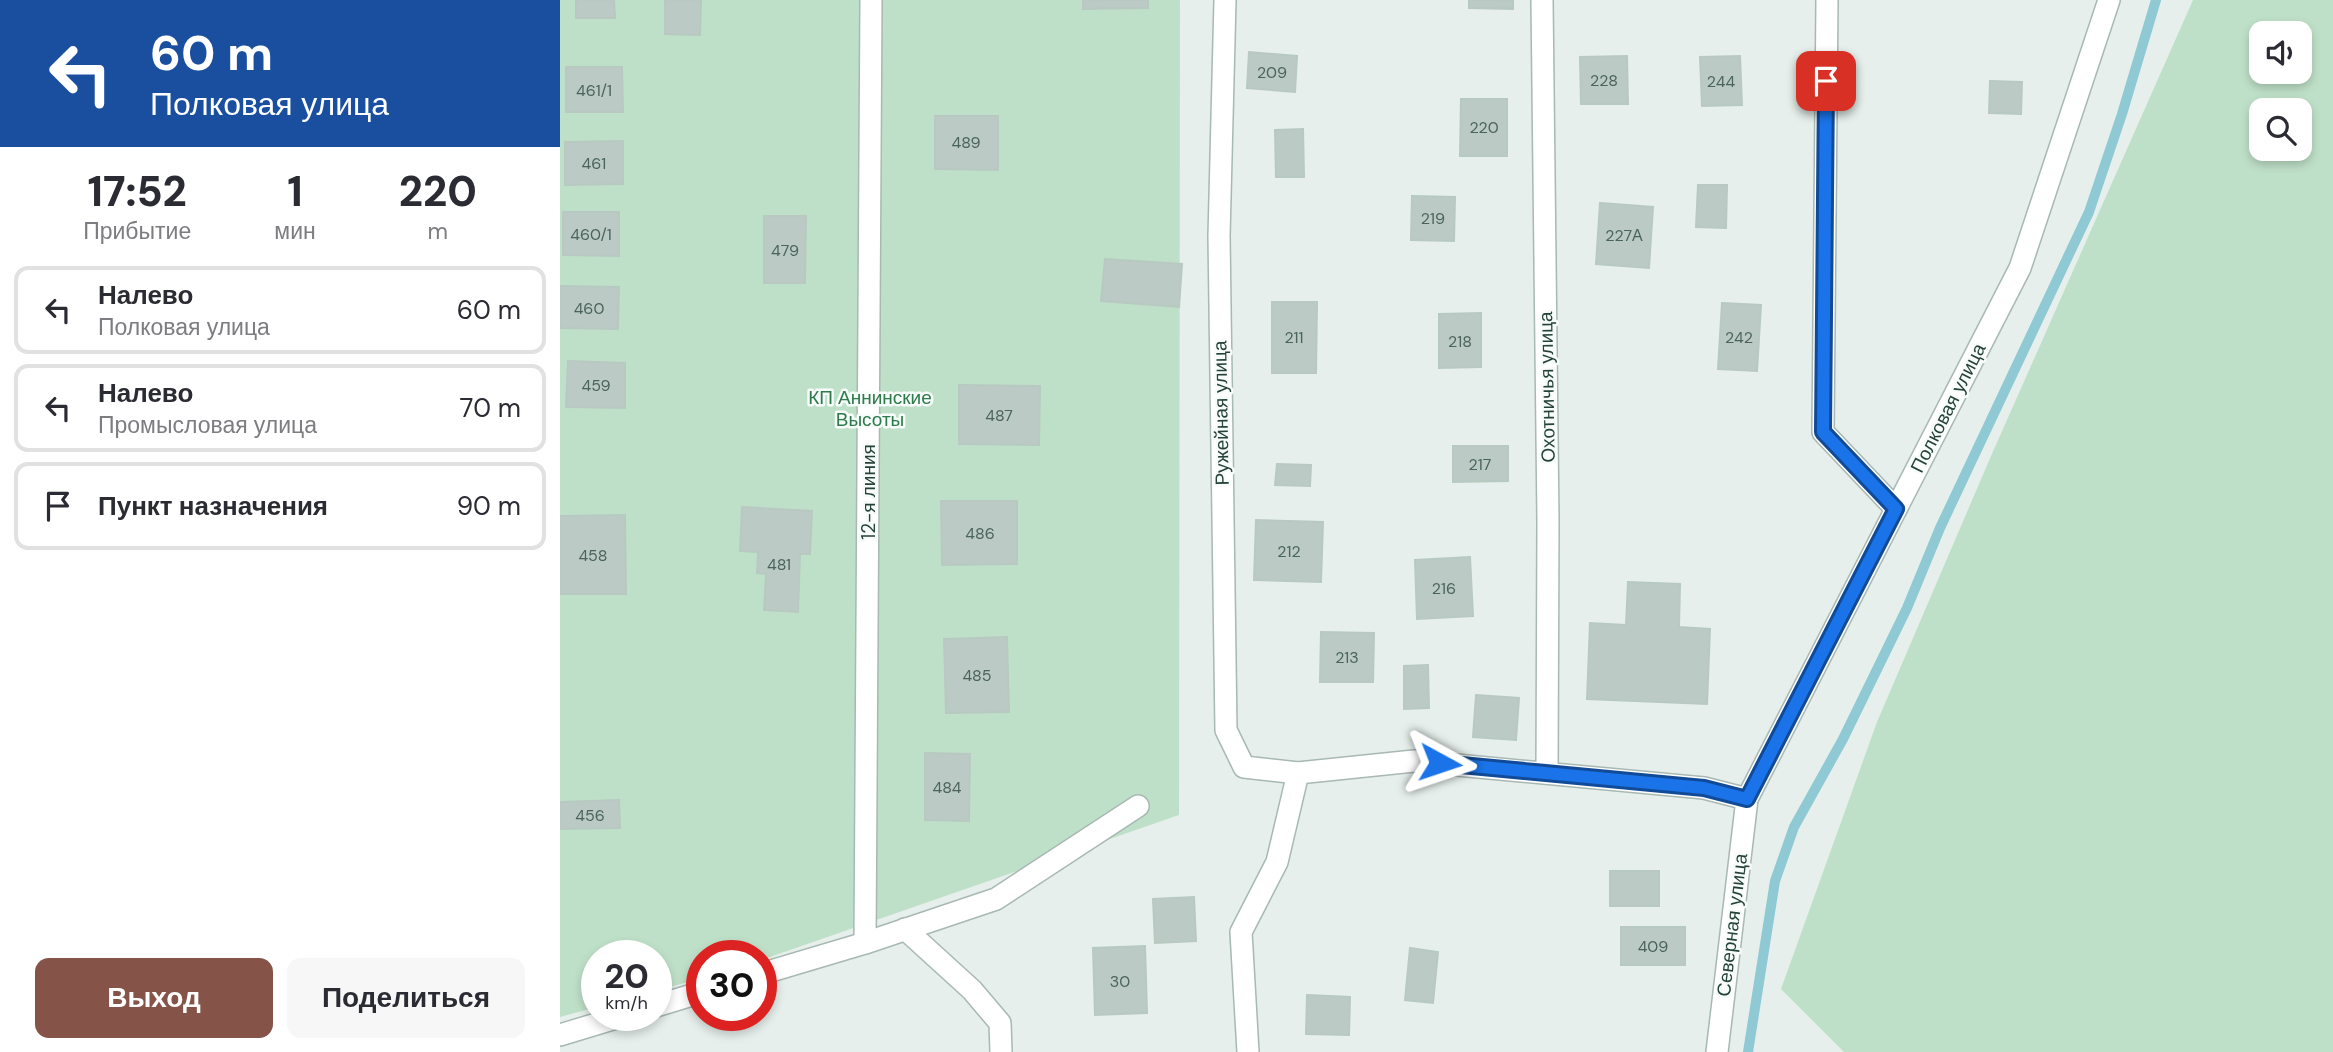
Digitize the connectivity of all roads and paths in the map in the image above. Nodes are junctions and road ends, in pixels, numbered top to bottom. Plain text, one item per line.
1 (871, 0) edge
2 (1225, 0) edge
3 (1542, 0) edge
4 (1827, 0) edge
5 (2109, 0) edge
6 (1896, 509) junction
7 (1298, 773) junction
8 (1547, 773) junction
9 (1747, 799) junction
10 (1138, 806) dead end
11 (905, 929) junction
12 (865, 943) junction
13 (777, 969) edge
14 (581, 1029) edge
15 (560, 1035) edge
16 (1001, 1052) edge
17 (1248, 1052) edge
18 (1717, 1052) edge

1 - 12 street, 12-я линия
2 - 7 street, Ружейная улица
3 - 8 street, Охотничья улица
4 - 6 street
5 - 6 street, Полковая улица
6 - 9 street, Полковая улица
7 - 8 street
7 - 17 street
8 - 9 street
9 - 18 street, Северная улица
10 - 11 street
11 - 12 street
11 - 16 street
12 - 13 street
14 - 15 street

